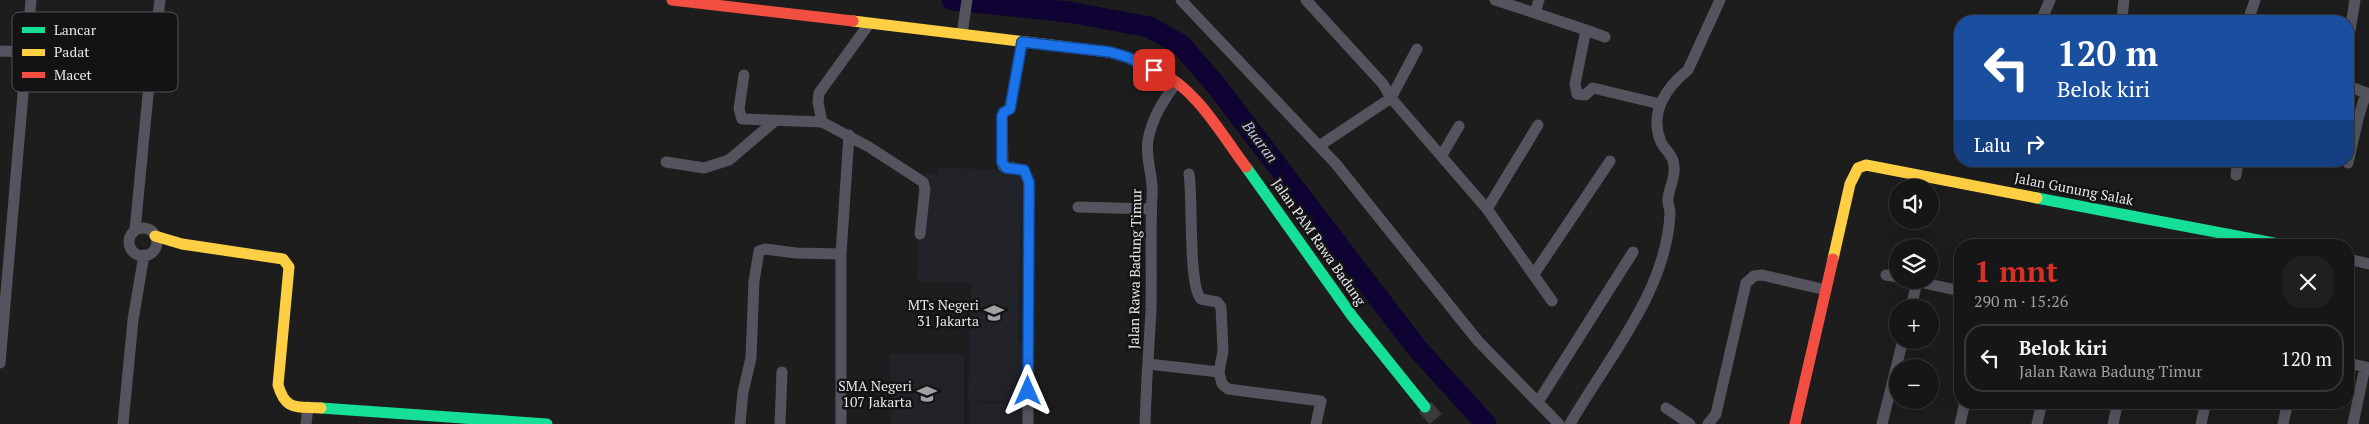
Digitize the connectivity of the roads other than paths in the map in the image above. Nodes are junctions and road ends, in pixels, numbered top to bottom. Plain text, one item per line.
1 (672, 0) edge
2 (967, 0) edge
3 (1181, 0) edge
4 (1306, 0) edge
5 (1495, 0) edge
6 (1540, 0) edge
7 (1720, 0) edge
8 (2050, 0) edge
9 (2124, 0) edge
10 (2255, 0) edge
11 (2355, 0) edge
12 (1534, 13) junction
13 (2044, 15) edge
14 (2122, 15) edge
15 (2250, 15) edge
16 (2353, 15) edge
17 (869, 24) junction
18 (1586, 30) junction
19 (962, 31) junction
20 (1605, 37) dead end
21 (1022, 42) junction
22 (1417, 49) dead end
23 (744, 75) dead end
24 (1176, 83) junction
25 (2354, 88) edge
26 (24, 92) edge
27 (148, 92) edge
28 (2368, 93) edge
29 (1391, 98) junction
30 (1660, 104) junction
31 (775, 121) junction
32 (822, 122) junction
33 (1538, 125) dead end
34 (1459, 126) dead end
35 (849, 135) junction
36 (2354, 142) edge
37 (1319, 146) junction
38 (1442, 154) junction
39 (1610, 161) dead end
40 (666, 162) dead end
41 (2237, 167) edge
42 (1189, 174) dead end
43 (2236, 175) dead end
44 (1078, 207) dead end
45 (1151, 209) junction
46 (1487, 209) junction
47 (140, 229) junction
48 (920, 234) dead end
49 (155, 236) junction
50 (2235, 239) edge
51 (182, 244) junction
52 (132, 250) junction
53 (1633, 252) dead end
54 (148, 253) junction
55 (841, 254) junction
56 (2354, 260) edge
57 (2369, 264) edge
58 (1534, 274) junction
59 (1939, 286) edge
60 (137, 288) junction
61 (1826, 290) junction
62 (1954, 290) edge
63 (1552, 301) dead end
64 (1901, 349) edge
65 (0, 363) edge
66 (1148, 364) junction
67 (2354, 365) edge
68 (2367, 368) edge
69 (782, 372) dead end
70 (1219, 372) junction
71 (1538, 402) junction
72 (308, 407) junction
73 (1425, 407) tunnel mouth
74 (1666, 408) dead end
75 (1963, 409) edge
76 (2040, 409) edge
77 (2116, 409) edge
78 (2204, 409) edge
79 (2286, 409) edge
80 (466, 422) edge
81 (123, 424) edge
82 (306, 424) edge
83 (547, 424) edge
84 (740, 424) edge
85 (780, 424) edge
86 (841, 424) edge
87 (1028, 424) edge
88 (1145, 424) edge
89 (1316, 424) edge
90 (1559, 424) edge
91 (1570, 424) edge
92 (1690, 424) edge
93 (1708, 424) edge
94 (1795, 424) edge
95 (1882, 424) edge
96 (1960, 424) edge
97 (2037, 424) edge
98 (2113, 424) edge
99 (2201, 424) edge
100 (2283, 424) edge
101 (2352, 424) edge

1 - 17 street, Jalan PAM Rawa Badung
2 - 19 street
3 - 37 street
4 - 29 street
5 - 12 street
6 - 12 street
7 - 30 street
8 - 13 street
9 - 14 street
10 - 15 street
11 - 16 street
12 - 18 street
17 - 19 street, Jalan PAM Rawa Badung
17 - 32 street
18 - 20 street
18 - 30 street
19 - 21 street, Jalan PAM Rawa Badung
21 - 24 street, Jalan PAM Rawa Badung
21 - 87 street
22 - 29 street
23 - 31 street
24 - 45 street, Jalan Rawa Badung Timur
24 - 73 street, Jalan PAM Rawa Badung
25 - 28 street
26 - 65 street
27 - 47 street
28 - 36 street
29 - 37 street
29 - 38 street
30 - 91 street
31 - 32 street
31 - 40 street
32 - 35 street
33 - 46 street
34 - 38 street
35 - 48 street
35 - 55 street
37 - 71 street
38 - 46 street
39 - 58 street
41 - 43 street
42 - 70 street
44 - 45 street
45 - 66 street, Jalan Rawa Badung Timur
46 - 58 street
47 - 49 street
47 - 52 street
49 - 51 street
49 - 54 street
50 - 61 street, Jalan Gunung Salak
51 - 54 street
51 - 72 street
52 - 54 street
52 - 60 street
53 - 71 street
54 - 60 street
55 - 84 street
55 - 86 street
56 - 57 street
58 - 63 street
59 - 62 street
60 - 81 street
61 - 93 street
61 - 94 street
64 - 95 street
66 - 70 street
66 - 88 street, Jalan Rawa Badung Timur
67 - 68 street
68 - 101 street
69 - 85 street
70 - 89 street
71 - 90 street
72 - 80 street
72 - 82 street
74 - 92 street
75 - 96 street
76 - 97 street
77 - 98 street
78 - 99 street
79 - 100 street
80 - 83 street

